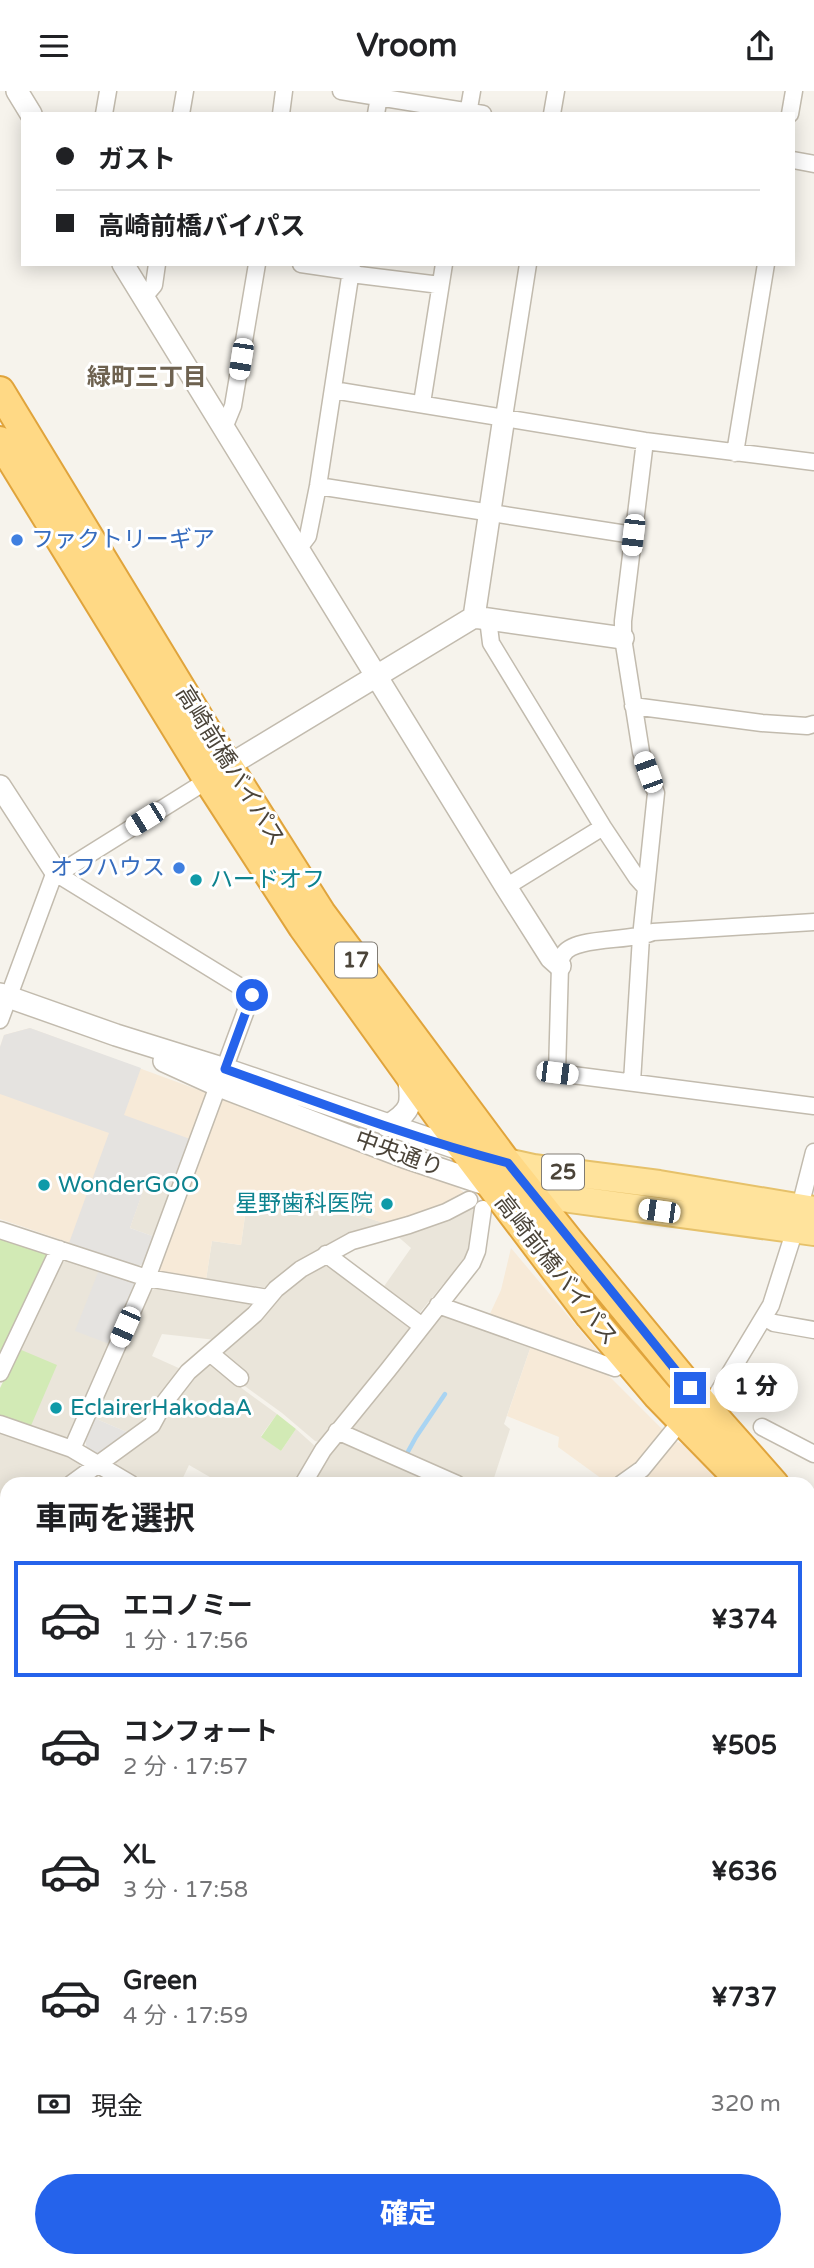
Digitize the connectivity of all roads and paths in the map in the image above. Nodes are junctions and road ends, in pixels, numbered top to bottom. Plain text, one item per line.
1 (18, 91) edge
2 (108, 91) edge
3 (185, 91) edge
4 (284, 91) edge
5 (341, 91) edge
6 (472, 91) edge
7 (555, 91) edge
8 (794, 91) edge
9 (379, 94) edge
10 (30, 112) edge
11 (104, 112) edge
12 (181, 112) edge
13 (281, 112) edge
14 (376, 112) edge
15 (468, 112) edge
16 (473, 112) edge
17 (552, 112) edge
18 (790, 112) edge
19 (795, 160) edge
20 (814, 164) edge
21 (124, 266) edge
22 (157, 266) edge
23 (257, 266) edge
24 (326, 266) edge
25 (444, 266) edge
26 (528, 266) edge
27 (766, 266) edge
28 (351, 268) edge
29 (440, 285) junction
30 (143, 298) junction
31 (333, 390) junction
32 (0, 391) edge
33 (422, 403) junction
34 (504, 417) junction
35 (223, 428) junction
36 (0, 441) edge
37 (645, 441) junction
38 (735, 453) junction
39 (814, 462) edge
40 (318, 487) junction
41 (490, 514) junction
42 (633, 535) junction
43 (298, 549) junction
44 (481, 618) junction
45 (623, 638) junction
46 (377, 677) junction
47 (633, 706) junction
48 (814, 725) edge
49 (218, 773) junction
50 (0, 786) edge
51 (6, 810) edge
52 (603, 827) junction
53 (57, 874) junction
54 (506, 887) junction
55 (645, 887) junction
56 (814, 922) edge
57 (641, 937) junction
58 (560, 966) junction
59 (4, 996) edge
60 (0, 1020) edge
61 (408, 1073) junction
62 (222, 1077) junction
63 (632, 1082) junction
64 (814, 1106) edge
65 (387, 1126) junction
66 (468, 1152) junction
67 (814, 1152) edge
68 (508, 1163) junction
69 (533, 1195) junction
70 (481, 1198) junction
71 (579, 1200) junction
72 (805, 1220) edge
73 (0, 1230) edge
74 (564, 1233) junction
75 (59, 1249) junction
76 (326, 1254) junction
77 (147, 1278) junction
78 (268, 1298) junction
79 (438, 1305) junction
80 (764, 1317) junction
81 (422, 1326) junction
82 (814, 1330) edge
83 (210, 1353) junction
84 (626, 1360) junction
85 (0, 1373) edge
86 (240, 1378) dead end
87 (695, 1415) junction
88 (0, 1424) edge
89 (762, 1427) dead end
90 (337, 1431) junction
91 (72, 1449) junction
92 (814, 1454) edge
93 (98, 1464) junction
94 (80, 1477) edge
95 (119, 1477) edge
96 (307, 1477) edge
97 (441, 1477) edge
98 (631, 1477) edge
99 (739, 1477) edge
100 (766, 1477) edge

1 - 10 street
2 - 11 street
3 - 12 street
4 - 13 street
5 - 9 street
6 - 16 street
7 - 17 street
8 - 18 street
9 - 14 street
9 - 15 street
19 - 20 street
21 - 30 street
22 - 30 street
23 - 35 street
24 - 28 street
25 - 29 street
26 - 34 street
27 - 38 street
28 - 29 street
28 - 31 street
29 - 33 street
30 - 35 street
31 - 33 street
31 - 40 street
32 - 49 highway, 高崎前橋バイパス / 17
33 - 34 street
34 - 37 street
34 - 41 street
35 - 43 street
36 - 49 highway, 高崎前橋バイパス / 17
37 - 38 street
37 - 42 street
38 - 39 street
40 - 41 street
40 - 43 street
41 - 42 street
41 - 44 street
42 - 45 street
43 - 46 street
44 - 45 street
44 - 46 street
44 - 52 street
45 - 47 street
46 - 49 street
46 - 54 street
47 - 48 street
47 - 55 street
49 - 53 street
49 - 61 highway, 高崎前橋バイパス / 17
49 - 68 highway, 高崎前橋バイパス / 17
50 - 51 street
51 - 53 street
52 - 54 street
52 - 55 street
53 - 59 street
53 - 62 street
54 - 58 street
55 - 57 street
56 - 57 street
57 - 58 street
57 - 63 street
58 - 63 street
59 - 60 street
59 - 62 street, 中央通り
61 - 65 street
61 - 66 highway, 高崎前橋バイパス / 17
62 - 65 street, 中央通り
62 - 70 street, 中央通り
62 - 77 street
63 - 64 street
65 - 66 street, 中央通り
66 - 68 main road, 25
66 - 70 highway, 高崎前橋バイパス / 17
67 - 72 street
68 - 69 highway, 高崎前橋バイパス / 17
68 - 72 main road, 25
69 - 70 main road, 25
69 - 71 main road, 25
69 - 74 highway, 高崎前橋バイパス / 17
70 - 76 street
70 - 79 street
70 - 84 highway, 高崎前橋バイパス / 17
71 - 72 main road, 25
71 - 74 main road
72 - 80 street
73 - 75 street
74 - 87 highway, 高崎前橋バイパス / 17
75 - 77 street
75 - 85 street
76 - 78 street
76 - 81 street
77 - 78 street
77 - 91 street
78 - 83 street
79 - 81 street
79 - 84 street
80 - 82 street
80 - 87 street
81 - 90 street
83 - 86 street
83 - 93 street
84 - 87 highway, 高崎前橋バイパス / 17
87 - 98 street
87 - 99 highway, 高崎前橋バイパス / 17
87 - 100 highway, 高崎前橋バイパス / 17
88 - 91 street
89 - 92 street
90 - 96 street
90 - 97 street
91 - 93 street
93 - 94 street
93 - 95 street

